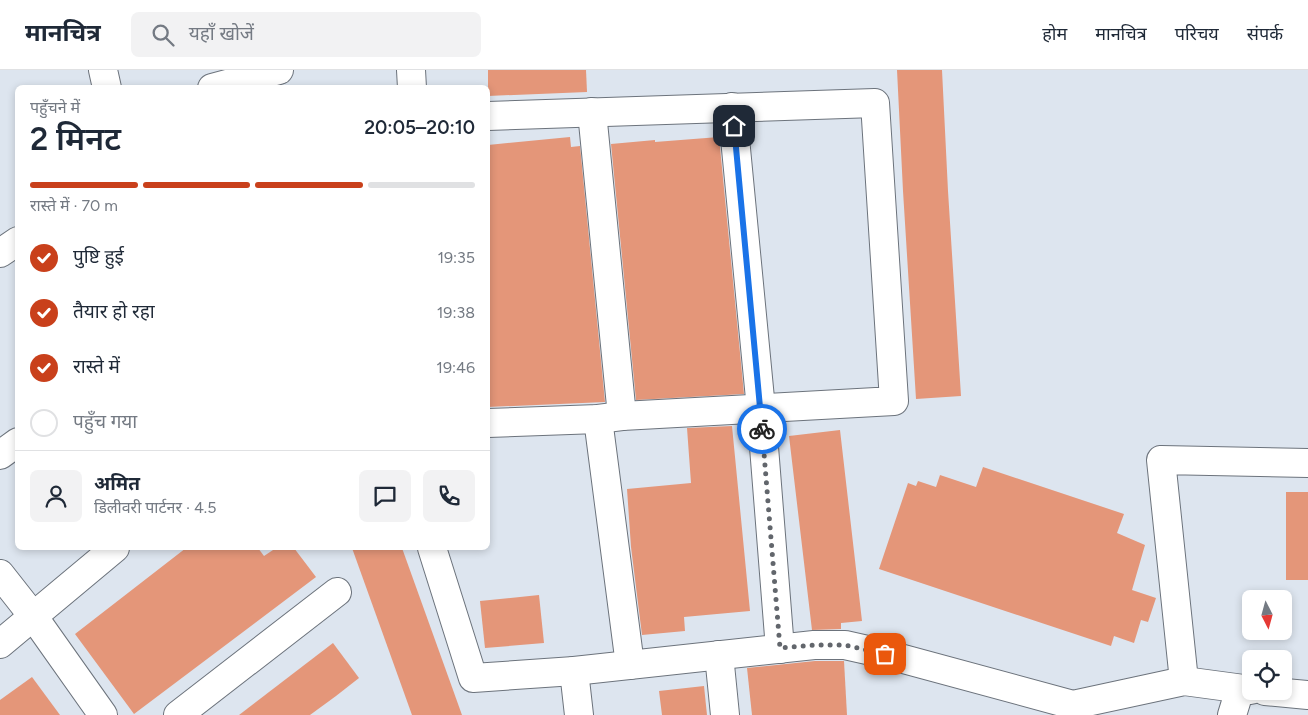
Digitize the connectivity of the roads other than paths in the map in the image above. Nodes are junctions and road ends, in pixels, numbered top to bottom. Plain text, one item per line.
1 (103, 70) edge
2 (279, 70) edge
3 (411, 70) edge
4 (106, 85) edge
5 (223, 85) edge
6 (412, 85) edge
7 (732, 107) junction
8 (592, 112) junction
9 (490, 116) edge
10 (15, 243) edge
11 (0, 253) edge
12 (761, 409) junction
13 (610, 417) junction
14 (490, 423) edge
15 (15, 444) edge
16 (0, 455) edge
17 (1308, 463) edge
18 (113, 550) edge
19 (433, 550) edge
20 (0, 574) edge
21 (337, 592) dead end
22 (34, 616) junction
23 (0, 644) edge
24 (780, 648) junction
25 (719, 655) junction
26 (630, 665) junction
27 (574, 671) junction
28 (1184, 681) junction
29 (1242, 689) edge
30 (1292, 694) edge
31 (1308, 695) edge
32 (1244, 700) edge
33 (1071, 710) edge
34 (103, 715) edge
35 (178, 715) edge
36 (579, 715) edge
37 (725, 715) edge
38 (1232, 715) edge

1 - 4 street
2 - 5 street
3 - 6 street
7 - 8 street
7 - 12 street
7 - 12 street
8 - 9 street
8 - 13 street
10 - 11 street
12 - 13 street
12 - 24 street
13 - 14 street
13 - 26 street
15 - 16 street
17 - 28 street
18 - 22 street
19 - 27 street
20 - 22 street
21 - 35 street
22 - 23 street
22 - 34 street
24 - 25 street
24 - 33 street
25 - 26 street
25 - 37 street
26 - 27 street
27 - 36 street
28 - 29 street
28 - 33 street
30 - 31 street
32 - 38 street

